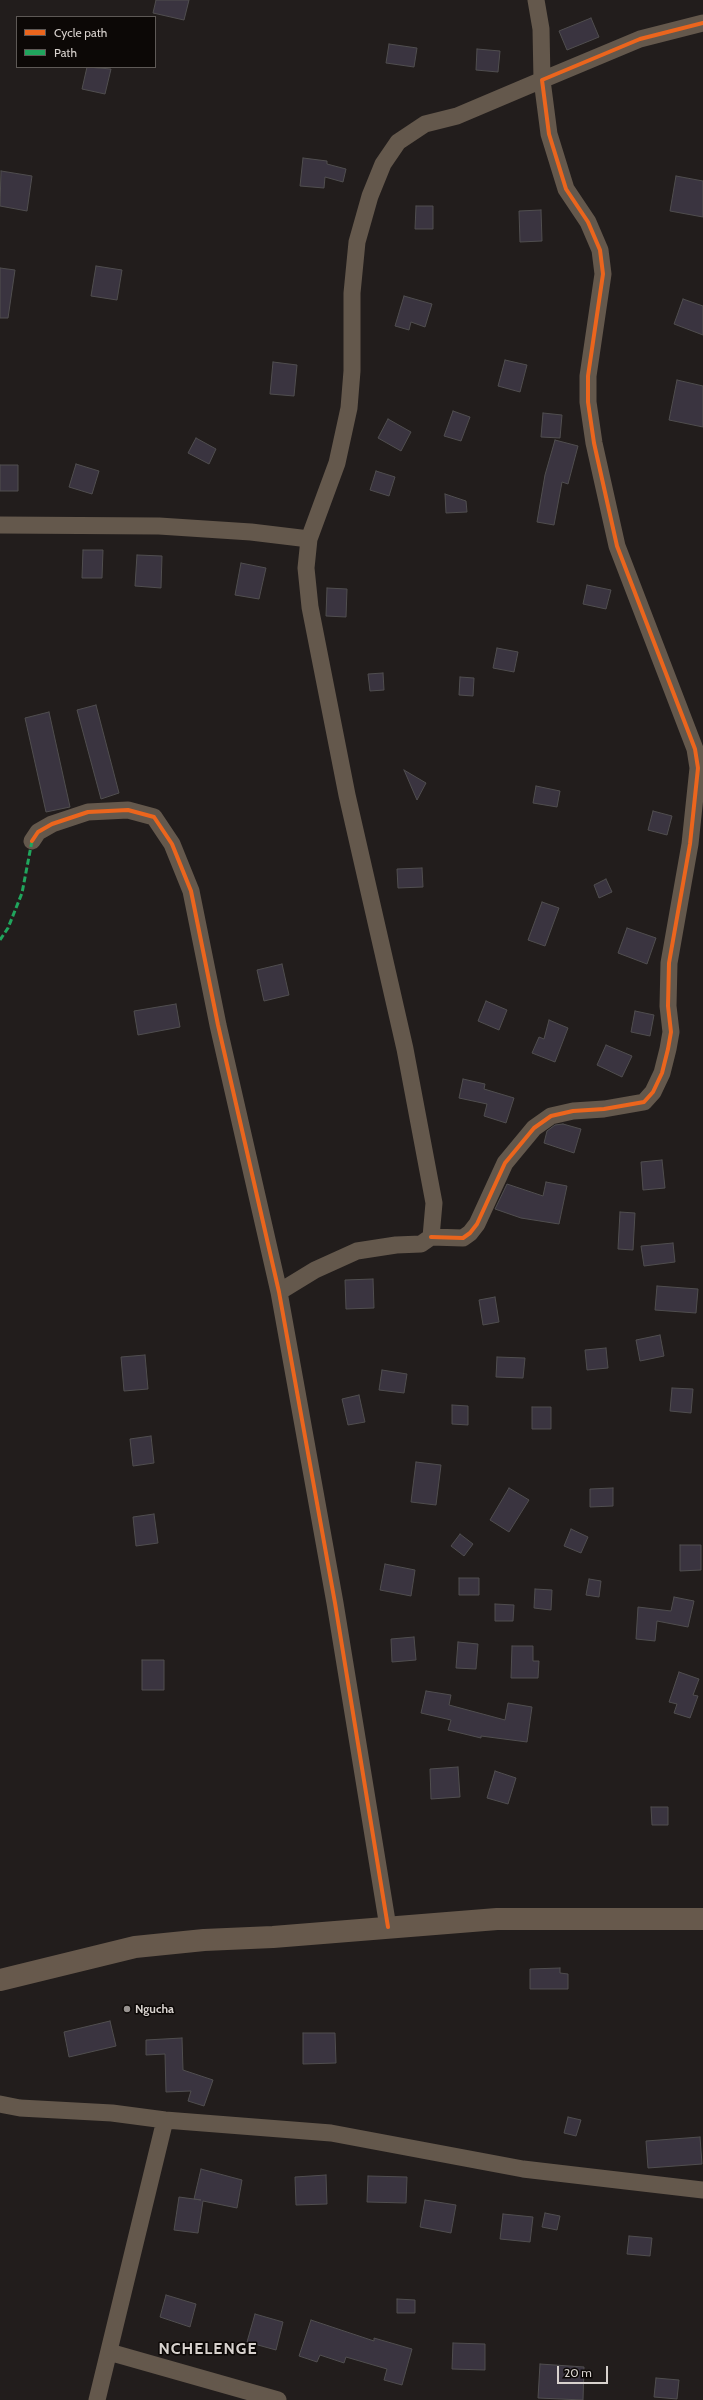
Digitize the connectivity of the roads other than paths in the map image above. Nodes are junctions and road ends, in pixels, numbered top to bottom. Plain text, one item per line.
1 (536, 0) edge
2 (703, 23) edge
3 (542, 80) junction
4 (0, 526) edge
5 (309, 539) junction
6 (32, 841) dead end
7 (431, 1237) junction
8 (279, 1292) junction
9 (703, 1919) edge
10 (388, 1927) junction
11 (0, 1980) edge
12 (0, 2104) edge
13 (165, 2120) junction
14 (703, 2190) edge
15 (109, 2352) junction
16 (97, 2400) edge
17 (278, 2400) edge

1 - 3 street
2 - 3 street
3 - 5 street
3 - 7 street
4 - 5 street
5 - 7 street
6 - 8 street
7 - 8 street
8 - 10 street
9 - 10 main road
10 - 11 main road
12 - 13 street
13 - 14 street
13 - 15 street
15 - 16 street
15 - 17 street

